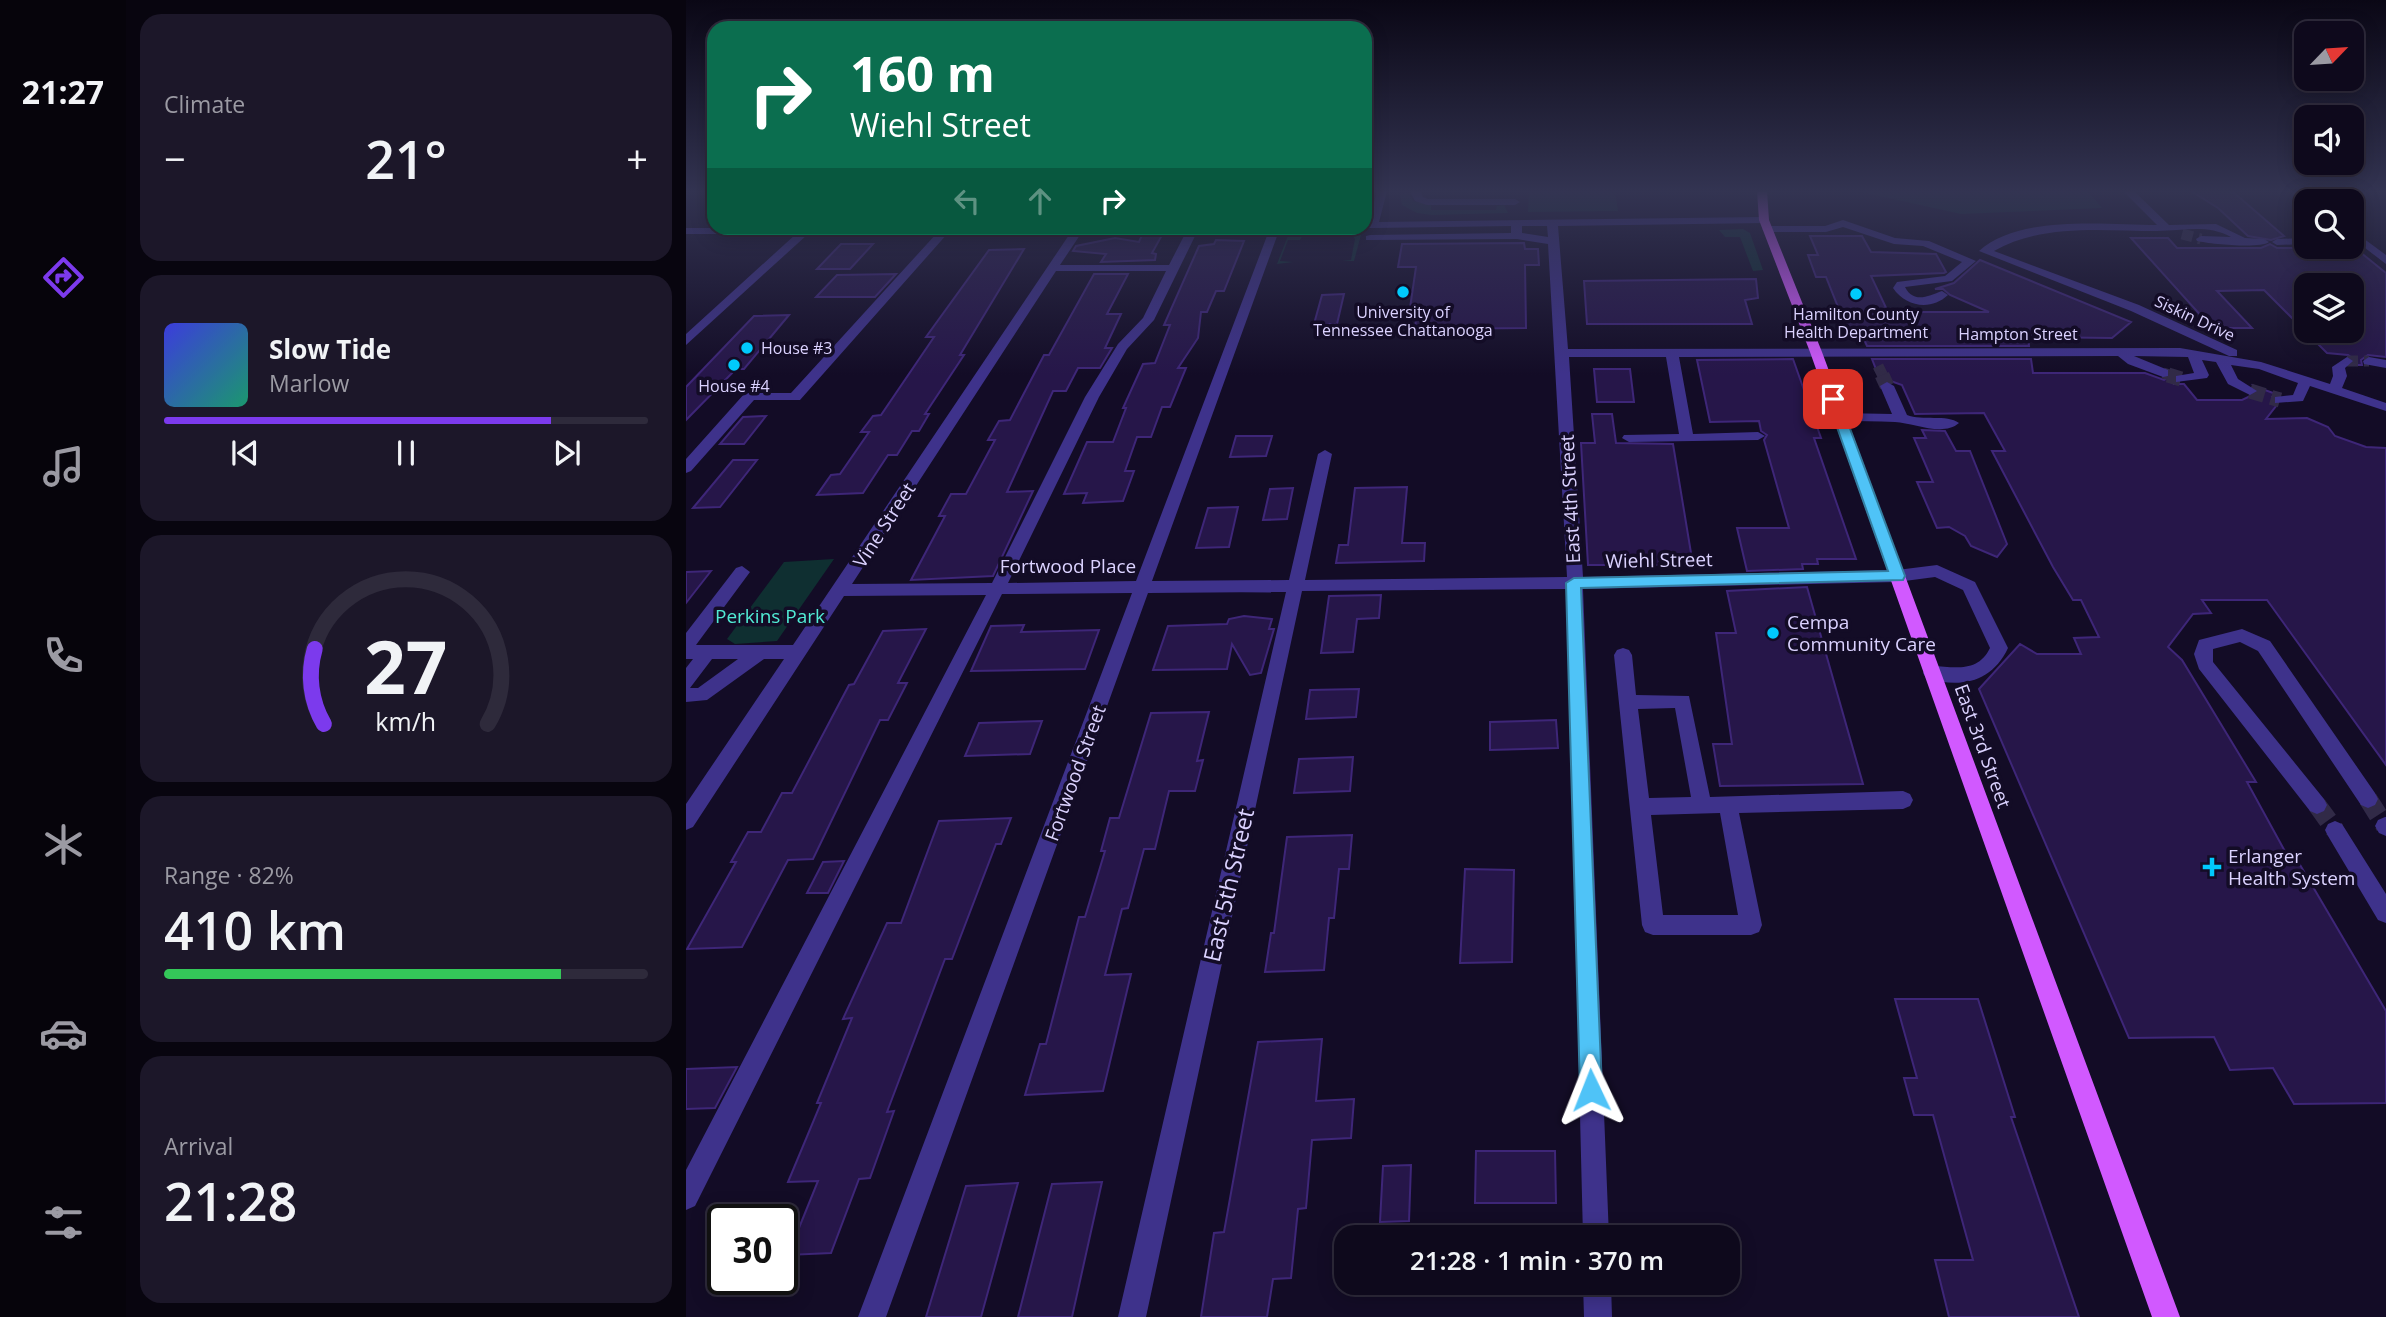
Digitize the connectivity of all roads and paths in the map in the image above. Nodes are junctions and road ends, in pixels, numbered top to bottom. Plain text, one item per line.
1 (782, 252) edge
2 (925, 252) edge
3 (1062, 252) edge
4 (1181, 252) edge
5 (1266, 252) edge
6 (1554, 252) edge
7 (1777, 252) edge
8 (1949, 252) edge
9 (1983, 252) edge
10 (1989, 252) edge
11 (1970, 261) junction
12 (1052, 268) junction
13 (1174, 268) junction
14 (1942, 295) dead end
15 (686, 341) edge
16 (1816, 352) junction
17 (1873, 352) junction
18 (2121, 352) junction
19 (1563, 353) junction
20 (1672, 353) junction
21 (2193, 353) junction
22 (2220, 356) junction
23 (2347, 361) dead end
24 (2369, 361) tunnel mouth
25 (2386, 364) edge
26 (1878, 366) tunnel mouth
27 (2261, 366) junction
28 (2162, 373) tunnel mouth
29 (2181, 379) dead end
30 (2306, 380) junction
31 (1887, 386) tunnel mouth
32 (2335, 390) junction
33 (2250, 391) tunnel mouth
34 (2280, 400) dead end
35 (2385, 410) edge
36 (1840, 417) junction
37 (1901, 418) junction
38 (1952, 423) dead end
39 (1758, 436) dead end
40 (1687, 438) junction
41 (1629, 439) dead end
42 (1325, 454) dead end
43 (686, 468) edge
44 (742, 572) dead end
45 (1897, 576) junction
46 (1574, 583) junction
47 (1296, 584) junction
48 (997, 587) junction
49 (1144, 587) junction
50 (841, 590) junction
51 (686, 646) edge
52 (686, 652) edge
53 (707, 652) junction
54 (799, 652) junction
55 (760, 653) junction
56 (1623, 655) dead end
57 (1933, 673) junction
58 (686, 682) edge
59 (686, 695) edge
60 (1628, 702) junction
61 (2368, 799) tunnel mouth
62 (1903, 800) dead end
63 (1702, 805) junction
64 (1728, 805) junction
65 (2317, 805) tunnel mouth
66 (1640, 807) junction
67 (686, 821) edge
68 (2335, 830) tunnel mouth
69 (2386, 913) edge
70 (686, 1196) edge
71 (1596, 1225) edge
72 (1597, 1295) edge
73 (872, 1317) edge
74 (1132, 1317) edge
75 (1598, 1317) edge
76 (2166, 1317) edge

1 - 15 street
2 - 43 street
3 - 12 street, Vine Street
4 - 13 street
5 - 49 street, Fortwood Street
6 - 19 street, East 4th Street
7 - 16 main road, East 3rd Street
8 - 11 street
9 - 11 street
10 - 27 street, Siskin Drive
11 - 14 street
12 - 13 street
12 - 50 street, Vine Street
13 - 48 street
16 - 17 street
16 - 20 street
16 - 36 main road, East 3rd Street
17 - 18 street, Hampton Street
17 - 26 street
18 - 21 street, Hampton Street
18 - 28 street
19 - 20 street
19 - 46 street, East 4th Street
20 - 40 street
21 - 22 street, Hampton Street
21 - 29 street
22 - 27 street, Hampton Street
22 - 33 street
23 - 32 street
24 - 25 street
27 - 30 street
30 - 32 street
30 - 34 street
31 - 37 street
32 - 35 street
36 - 37 street
36 - 45 main road, East 3rd Street
37 - 38 street
39 - 40 street
40 - 41 street
42 - 47 street, East 5th Street
44 - 51 street
45 - 46 street, Wiehl Street
45 - 57 main road, East 3rd Street
45 - 57 street, Wiehl Street
46 - 47 street, Wiehl Street
46 - 71 street, East 4th Street
47 - 49 street, Fortwood Place
47 - 74 street, East 5th Street
48 - 49 street, Fortwood Place
48 - 50 street, Fortwood Place
48 - 70 street
49 - 73 street, Fortwood Street
50 - 54 street, Vine Street
52 - 53 street
53 - 55 street
53 - 58 street
54 - 55 street
54 - 67 street, Vine Street
55 - 59 street
56 - 60 street
57 - 76 main road, East 3rd Street
60 - 63 street
60 - 66 street
61 - 65 street
62 - 64 street
63 - 64 street
63 - 66 street
64 - 66 street
68 - 69 street
72 - 75 street

